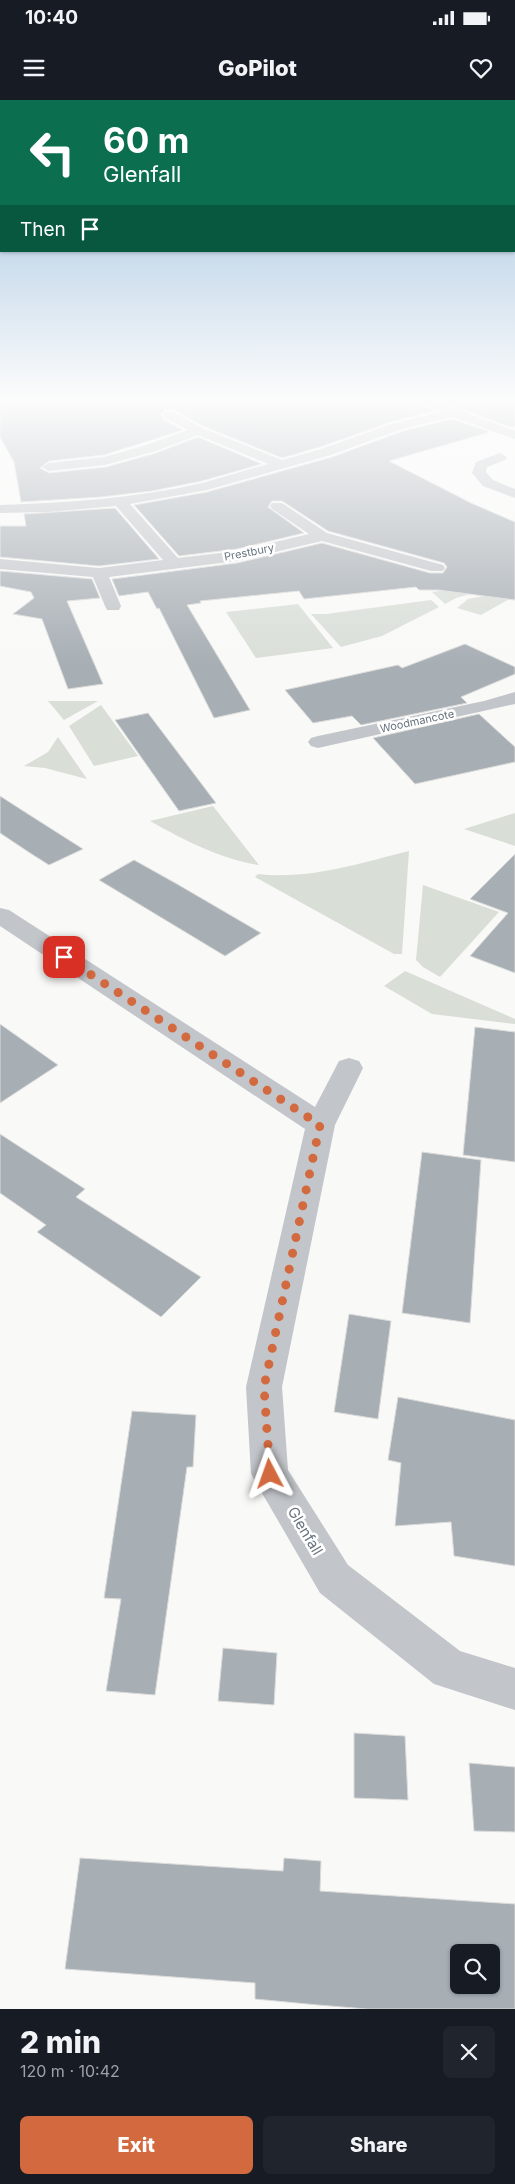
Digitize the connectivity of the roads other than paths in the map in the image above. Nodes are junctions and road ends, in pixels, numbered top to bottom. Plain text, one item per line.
1 (201, 487) edge
2 (498, 487) edge
3 (515, 494) edge
4 (120, 501) junction
5 (277, 506) dead end
6 (0, 509) edge
7 (322, 536) junction
8 (174, 563) junction
9 (0, 564) edge
10 (438, 568) dead end
11 (99, 573) junction
12 (112, 606) dead end
13 (515, 698) edge
14 (318, 742) dead end
15 (0, 915) edge
16 (349, 1068) dead end
17 (320, 1125) junction
18 (515, 1689) edge

1 - 4 street
2 - 3 street
4 - 6 street
4 - 8 street
5 - 7 street, Prestbury
7 - 8 street, Prestbury
7 - 10 street, Prestbury
8 - 11 street, Prestbury
9 - 11 street, Prestbury
11 - 12 street
13 - 14 street, Woodmancote
15 - 17 street
16 - 17 street, Glenfall
17 - 18 street, Glenfall

